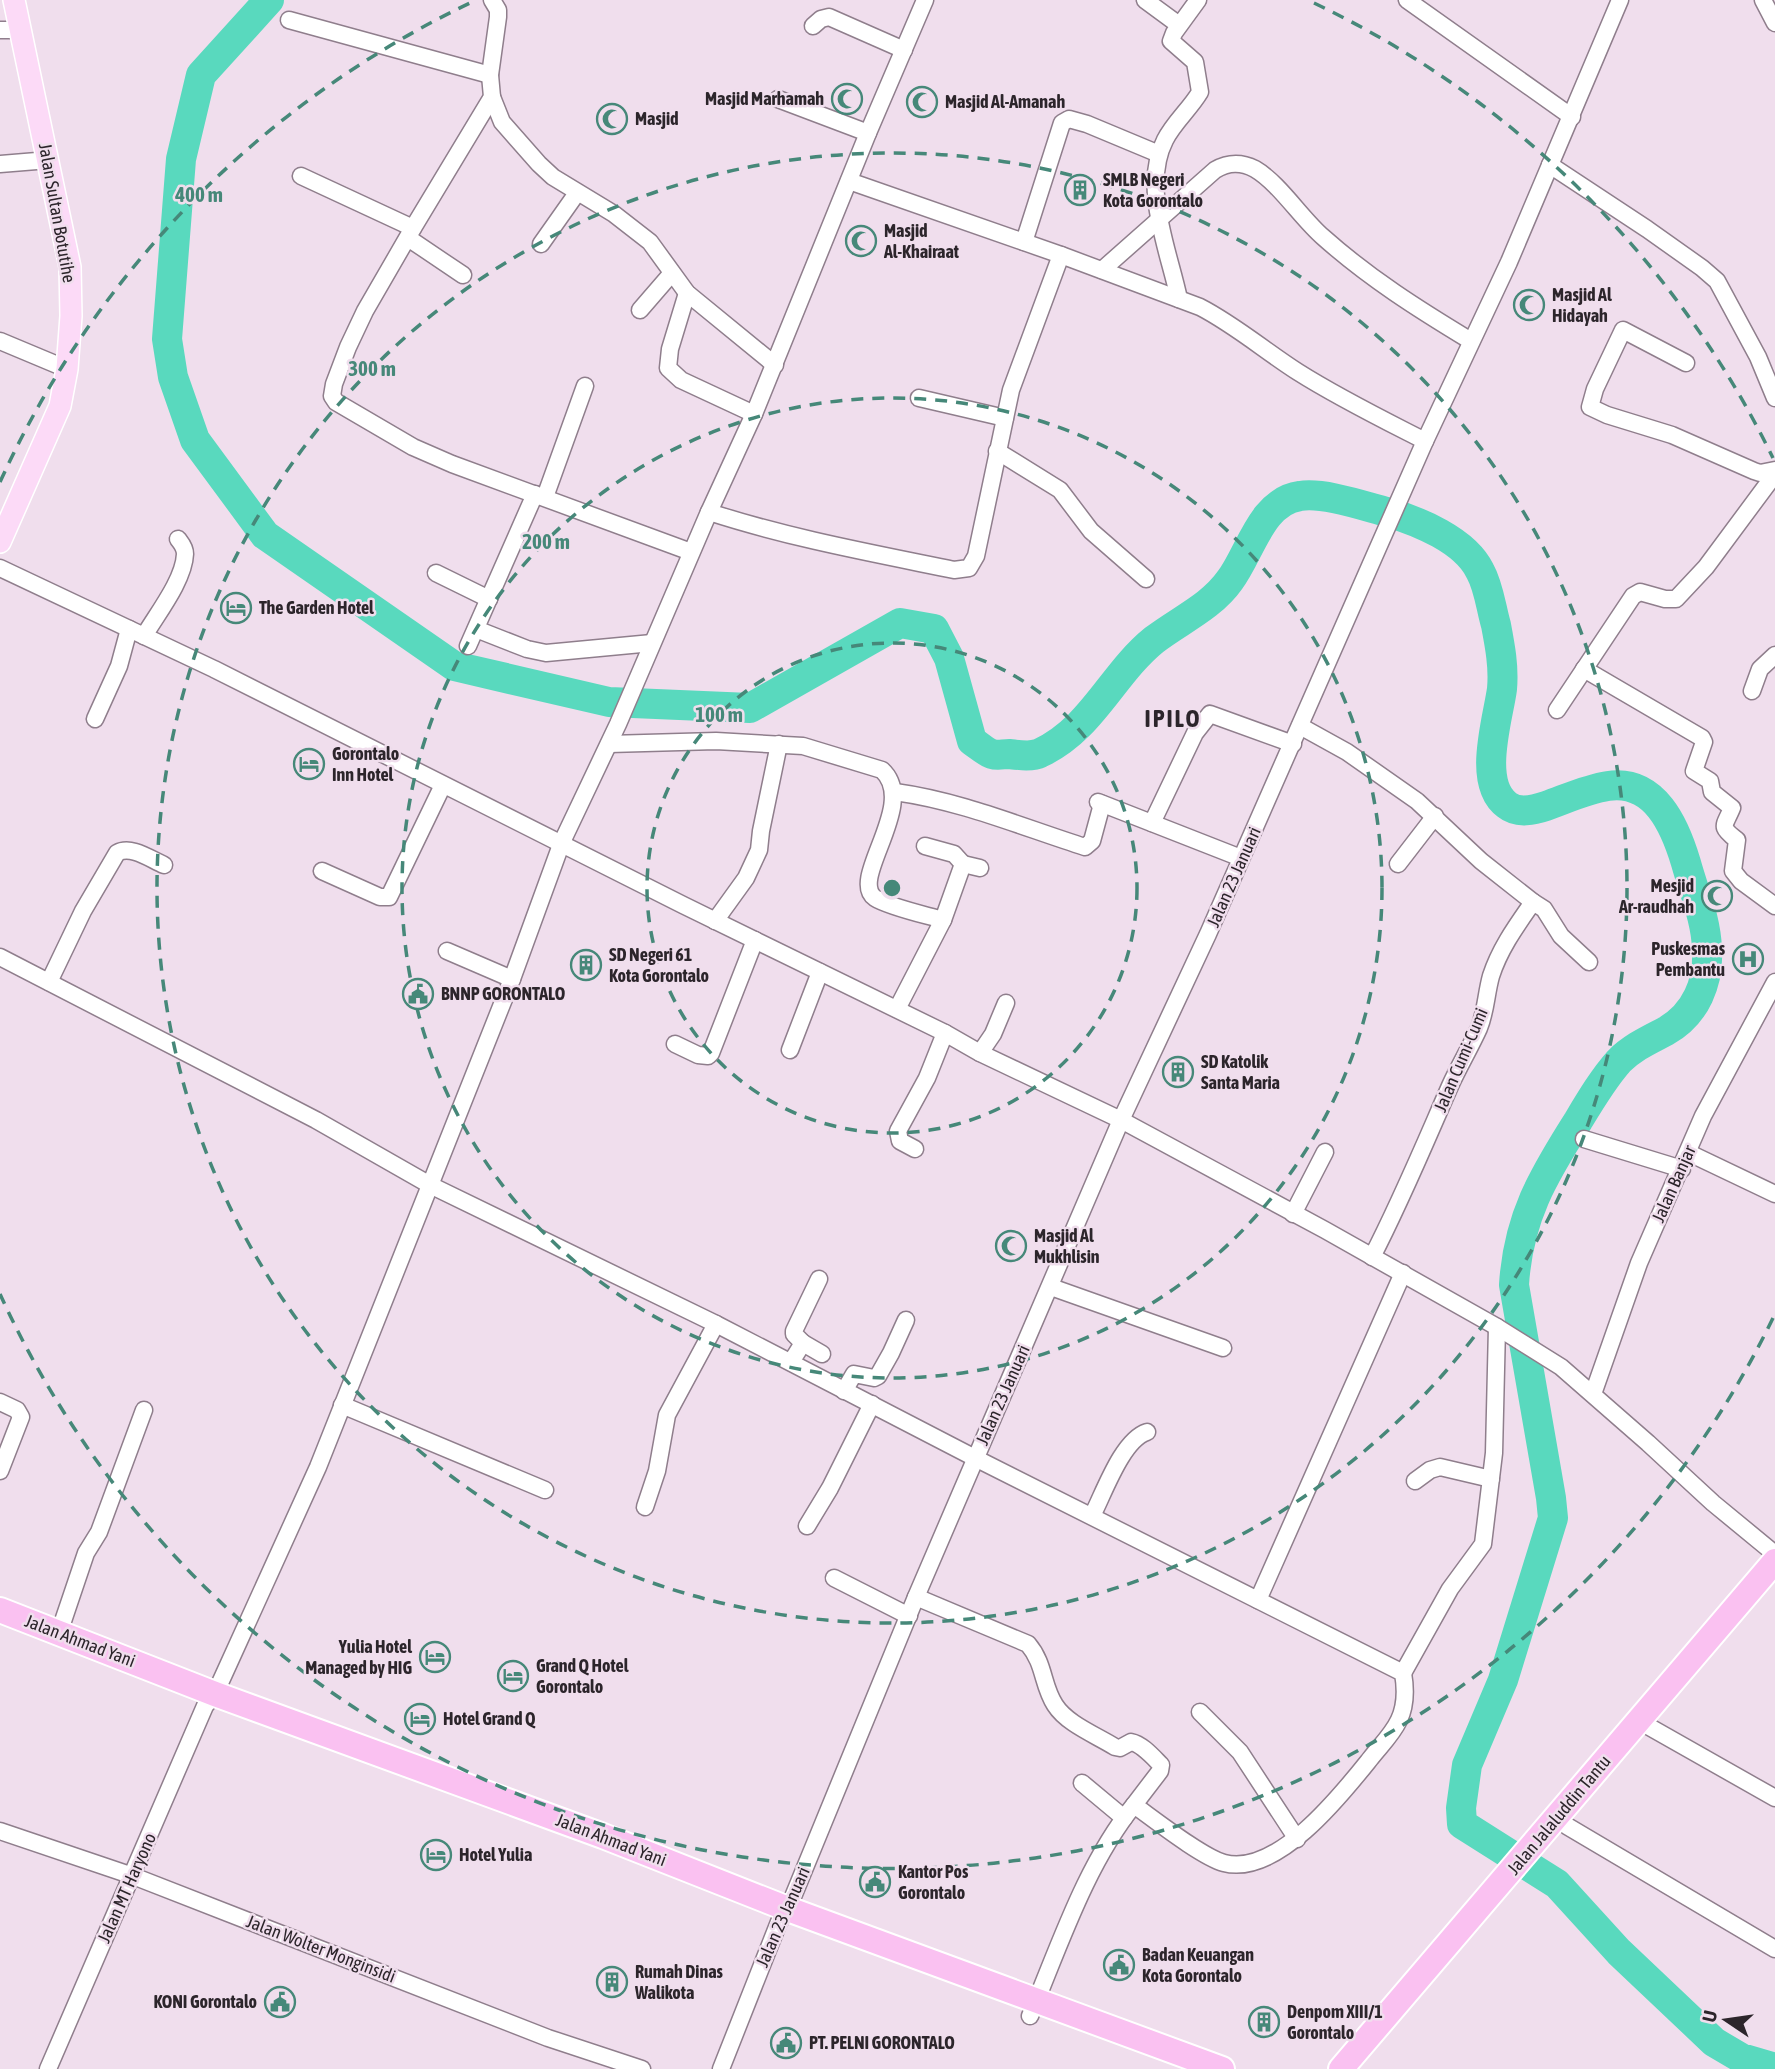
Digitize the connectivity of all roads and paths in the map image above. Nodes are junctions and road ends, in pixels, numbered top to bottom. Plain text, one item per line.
1 (14, 0) edge
2 (925, 0) edge
3 (1144, 0) edge
4 (1198, 0) edge
5 (1407, 0) edge
6 (1620, 0) edge
7 (1763, 0) edge
8 (498, 1) edge
9 (289, 20) dead end
10 (1775, 23) edge
11 (1179, 25) junction
12 (813, 26) dead end
13 (10, 30) edge
14 (904, 50) junction
15 (490, 75) junction
16 (492, 97) junction
17 (778, 99) dead end
18 (1572, 117) junction
19 (868, 133) junction
20 (1159, 154) junction
21 (49, 160) junction
22 (0, 164) edge
23 (1550, 165) junction
24 (301, 176) dead end
25 (849, 181) junction
26 (578, 193) junction
27 (1158, 220) junction
28 (410, 233) junction
29 (1024, 242) junction
30 (541, 244) dead end
31 (1061, 255) junction
32 (1102, 270) junction
33 (672, 273) junction
34 (463, 275) dead end
35 (687, 293) junction
36 (1179, 299) junction
37 (640, 310) dead end
38 (0, 341) edge
39 (1471, 341) junction
40 (1686, 363) dead end
41 (775, 365) junction
42 (67, 369) junction
43 (586, 386) dead end
44 (919, 398) dead end
45 (1775, 398) edge
46 (754, 414) junction
47 (1004, 418) junction
48 (1425, 441) junction
49 (997, 451) junction
50 (1775, 472) edge
51 (540, 496) junction
52 (709, 512) junction
53 (178, 538) dead end
54 (0, 542) edge
55 (691, 552) junction
56 (0, 568) edge
57 (436, 573) dead end
58 (1146, 579) dead end
59 (489, 599) junction
60 (476, 629) junction
61 (136, 633) junction
62 (652, 643) junction
63 (468, 646) dead end
64 (1775, 654) edge
65 (1584, 669) junction
66 (1752, 691) dead end
67 (1557, 710) dead end
68 (95, 719) dead end
69 (1300, 726) junction
70 (609, 744) junction
71 (779, 744) junction
72 (1293, 744) junction
73 (443, 785) junction
74 (895, 792) junction
75 (1435, 816) junction
76 (1152, 823) junction
77 (562, 842) junction
78 (925, 845) dead end
79 (1241, 858) junction
80 (963, 864) junction
81 (1398, 864) dead end
82 (164, 865) dead end
83 (980, 868) dead end
84 (322, 871) dead end
85 (1533, 902) junction
86 (1775, 906) edge
87 (943, 920) junction
88 (715, 921) junction
89 (755, 940) junction
90 (447, 951) dead end
91 (0, 957) edge
92 (1589, 962) dead end
93 (820, 972) junction
94 (512, 979) junction
95 (49, 982) junction
96 (1775, 982) edge
97 (1006, 1003) dead end
98 (1760, 1006) junction
99 (897, 1009) junction
100 (1775, 1015) edge
101 (945, 1033) junction
102 (675, 1044) dead end
103 (790, 1051) dead end
104 (980, 1053) junction
105 (1121, 1120) junction
106 (1584, 1139) dead end
107 (915, 1149) dead end
108 (1325, 1152) dead end
109 (1689, 1153) junction
110 (1682, 1169) junction
111 (430, 1185) junction
112 (1775, 1194) edge
113 (1293, 1214) junction
114 (1372, 1257) junction
115 (1403, 1273) junction
116 (819, 1279) dead end
117 (1051, 1287) junction
118 (906, 1320) dead end
119 (716, 1324) junction
120 (1500, 1329) junction
121 (803, 1343) junction
122 (1223, 1348) dead end
123 (822, 1354) dead end
124 (791, 1362) junction
125 (844, 1391) junction
126 (1593, 1395) junction
127 (0, 1402) edge
128 (342, 1405) junction
129 (872, 1405) junction
130 (144, 1410) dead end
131 (1147, 1432) dead end
132 (975, 1458) junction
133 (0, 1471) edge
134 (1491, 1479) junction
135 (1415, 1480) dead end
136 (545, 1490) dead end
137 (645, 1507) dead end
138 (1092, 1516) junction
139 (807, 1526) dead end
140 (1775, 1554) edge
141 (1775, 1561) edge
142 (834, 1578) dead end
143 (916, 1597) junction
144 (1258, 1600) junction
145 (0, 1610) edge
146 (909, 1616) junction
147 (0, 1626) edge
148 (59, 1633) junction
149 (100, 1657) junction
150 (1403, 1673) junction
151 (210, 1700) junction
152 (1200, 1712) dead end
153 (1639, 1721) junction
154 (1082, 1783) dead end
155 (1775, 1798) edge
156 (1129, 1812) junction
157 (1567, 1826) dead end
158 (0, 1831) edge
159 (1297, 1839) junction
160 (133, 1876) junction
161 (784, 1916) junction
162 (1775, 1948) edge
163 (1034, 2009) junction
164 (48, 2069) edge
165 (642, 2069) edge
166 (721, 2069) edge
167 (1174, 2069) edge
168 (1222, 2069) edge
169 (1341, 2069) edge

1 - 13 main road, Jalan Sultan Botutihe
2 - 14 street, Jalan MT Haryono
3 - 11 street
4 - 11 street
5 - 18 street
6 - 18 street, Jalan 23 Januari
7 - 10 street
8 - 15 street
9 - 15 street
11 - 20 street
12 - 14 street
13 - 21 main road, Jalan Sultan Botutihe
14 - 19 street, Jalan MT Haryono
15 - 16 street
16 - 26 street
16 - 28 street
17 - 19 street
18 - 23 street, Jalan 23 Januari
19 - 25 street, Jalan MT Haryono
20 - 27 street
20 - 29 street
21 - 22 street
21 - 42 main road, Jalan Sultan Botutihe
23 - 39 street, Jalan 23 Januari
23 - 45 street
24 - 28 street
25 - 29 street
25 - 41 street, Jalan MT Haryono
26 - 30 street
26 - 33 street
27 - 32 street
27 - 36 street
27 - 39 street
28 - 34 street
28 - 51 street
29 - 31 street
31 - 32 street
31 - 47 street
32 - 36 street
33 - 35 street
33 - 37 street
35 - 41 street
35 - 46 street
36 - 48 street
38 - 42 street
39 - 48 street, Jalan 23 Januari
40 - 50 street
41 - 46 street, Jalan MT Haryono
42 - 54 main road, Jalan Sultan Botutihe
43 - 51 street
44 - 47 street
46 - 52 street, Jalan MT Haryono
47 - 49 street
48 - 69 street, Jalan 23 Januari
49 - 52 street
49 - 58 street
50 - 65 street
51 - 55 street
51 - 59 street
52 - 55 street, Jalan MT Haryono
53 - 61 street
55 - 62 street, Jalan MT Haryono
56 - 61 street
57 - 59 street
59 - 60 street
60 - 62 street
60 - 63 street
61 - 68 street
61 - 73 street
62 - 70 street, Jalan MT Haryono
64 - 66 street
65 - 67 street
65 - 86 street
69 - 72 street, Jalan 23 Januari
69 - 75 street
70 - 71 street
70 - 77 street, Jalan MT Haryono
71 - 74 street
71 - 88 street
72 - 76 street
72 - 79 street, Jalan 23 Januari
73 - 77 street
73 - 84 street
74 - 76 street
74 - 87 street
75 - 81 street
75 - 85 street
76 - 79 street
77 - 88 street
77 - 94 street, Jalan MT Haryono
78 - 80 street
79 - 105 street, Jalan 23 Januari
80 - 83 street
80 - 87 street
82 - 95 street
85 - 92 street
85 - 114 street, Jalan Cumi-Cumi
87 - 99 street
88 - 89 street
89 - 93 street
89 - 102 street
90 - 94 street
91 - 95 street
93 - 99 street
93 - 103 street
94 - 111 street, Jalan MT Haryono
95 - 111 street
96 - 98 street, Jalan Banjar
97 - 104 street
98 - 100 street
98 - 109 street, Jalan Banjar
99 - 101 street
101 - 104 street
101 - 107 street
104 - 105 street
105 - 113 street
105 - 117 street, Jalan 23 Januari
106 - 110 street
108 - 113 street
109 - 110 street, Jalan Banjar
109 - 112 street
110 - 126 street, Jalan Banjar
111 - 119 street
111 - 128 street, Jalan MT Haryono
113 - 114 street
114 - 115 street
115 - 120 street
115 - 144 street
116 - 121 street
117 - 122 street
117 - 132 street, Jalan 23 Januari
118 - 125 street
119 - 124 street
119 - 137 street
120 - 126 street
120 - 134 street
121 - 123 street
121 - 124 street
124 - 125 street
125 - 129 street
126 - 140 street
127 - 133 street
128 - 136 street
128 - 151 street, Jalan MT Haryono
129 - 132 street
129 - 139 street
130 - 148 street
131 - 138 street
132 - 138 street
132 - 143 street, Jalan 23 Januari
134 - 135 street
134 - 150 street
138 - 144 street
141 - 153 highway, Jalan Jalaluddin Tantu
142 - 146 street
143 - 146 street, Jalan 23 Januari
143 - 156 street
144 - 150 street
145 - 148 highway, Jalan Ahmad Yani
146 - 161 street, Jalan 23 Januari
147 - 149 highway, Jalan Ahmad Yani
148 - 149 highway, Jalan Ahmad Yani
149 - 151 highway, Jalan Ahmad Yani
150 - 159 street
151 - 160 street, Jalan MT Haryono
151 - 161 highway, Jalan Ahmad Yani
152 - 159 street
153 - 155 street
153 - 169 highway, Jalan Jalaluddin Tantu
154 - 156 street
156 - 159 street
156 - 163 street
157 - 162 street
158 - 160 street, Jalan Wolter Monginsidi
160 - 164 street, Jalan MT Haryono
160 - 165 street, Jalan Wolter Monginsidi
161 - 163 highway, Jalan Ahmad Yani
161 - 166 street, Jalan 23 Januari
163 - 167 highway, Jalan Ahmad Yani
163 - 168 highway, Jalan Ahmad Yani

